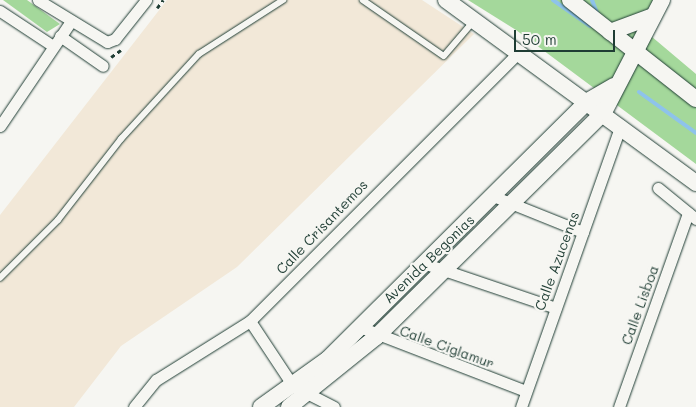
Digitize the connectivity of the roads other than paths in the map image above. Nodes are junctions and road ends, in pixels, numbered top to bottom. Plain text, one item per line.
1 (146, 0) edge
2 (283, 0) edge
3 (363, 0) edge
4 (446, 0) edge
5 (570, 0) edge
6 (662, 0) edge
7 (43, 1) edge
8 (0, 11) edge
9 (653, 16) junction
10 (71, 20) junction
11 (475, 20) junction
12 (610, 32) junction
13 (60, 36) junction
14 (53, 46) junction
15 (519, 52) junction
16 (634, 52) junction
17 (103, 66) dead end
18 (614, 86) junction
19 (696, 99) edge
20 (588, 101) junction
21 (604, 112) junction
22 (621, 125) junction
23 (0, 126) edge
24 (696, 183) edge
25 (658, 188) dead end
26 (493, 196) junction
27 (511, 204) junction
28 (692, 216) edge
29 (583, 232) junction
30 (423, 263) junction
31 (440, 272) junction
32 (0, 278) edge
33 (556, 308) junction
34 (250, 321) junction
35 (360, 327) junction
36 (376, 337) junction
37 (293, 386) junction
38 (526, 391) junction
39 (306, 396) junction
40 (134, 407) edge
41 (262, 407) edge
42 (289, 407) edge
43 (334, 407) edge
44 (521, 407) edge
45 (619, 407) edge

1 - 10 street
2 - 32 lane
3 - 11 lane
4 - 11 street
5 - 12 street
6 - 9 street
7 - 10 street
8 - 14 street
9 - 12 street
9 - 16 street
10 - 13 street
11 - 15 street
12 - 16 street
13 - 14 street
13 - 17 street
14 - 23 street
15 - 20 street
15 - 34 street, Calle Crisantemos
16 - 18 street
16 - 19 street
18 - 20 street, Avenida Begonias
18 - 21 street
20 - 21 street
20 - 26 street, Avenida Begonias
21 - 22 street
21 - 27 street, Avenida Begonias
22 - 24 street
22 - 29 street, Calle Azucenas
25 - 28 street
26 - 27 street
26 - 30 street, Avenida Begonias
27 - 29 street
27 - 31 street, Avenida Begonias
28 - 45 street, Calle Lisboa
29 - 33 street, Calle Azucenas
30 - 31 street
30 - 35 street, Avenida Begonias
31 - 33 street
31 - 36 street, Avenida Begonias
33 - 38 street, Calle Azucenas
34 - 37 street
34 - 40 street, Calle Crisantemos
35 - 36 street, Calle Ciglamur
35 - 37 street, Avenida Begonias
36 - 38 street, Calle Ciglamur
36 - 39 street, Avenida Begonias
37 - 39 street
37 - 41 street, Avenida Begonias
38 - 44 street, Calle Azucenas
39 - 42 street, Avenida Begonias
39 - 43 street

